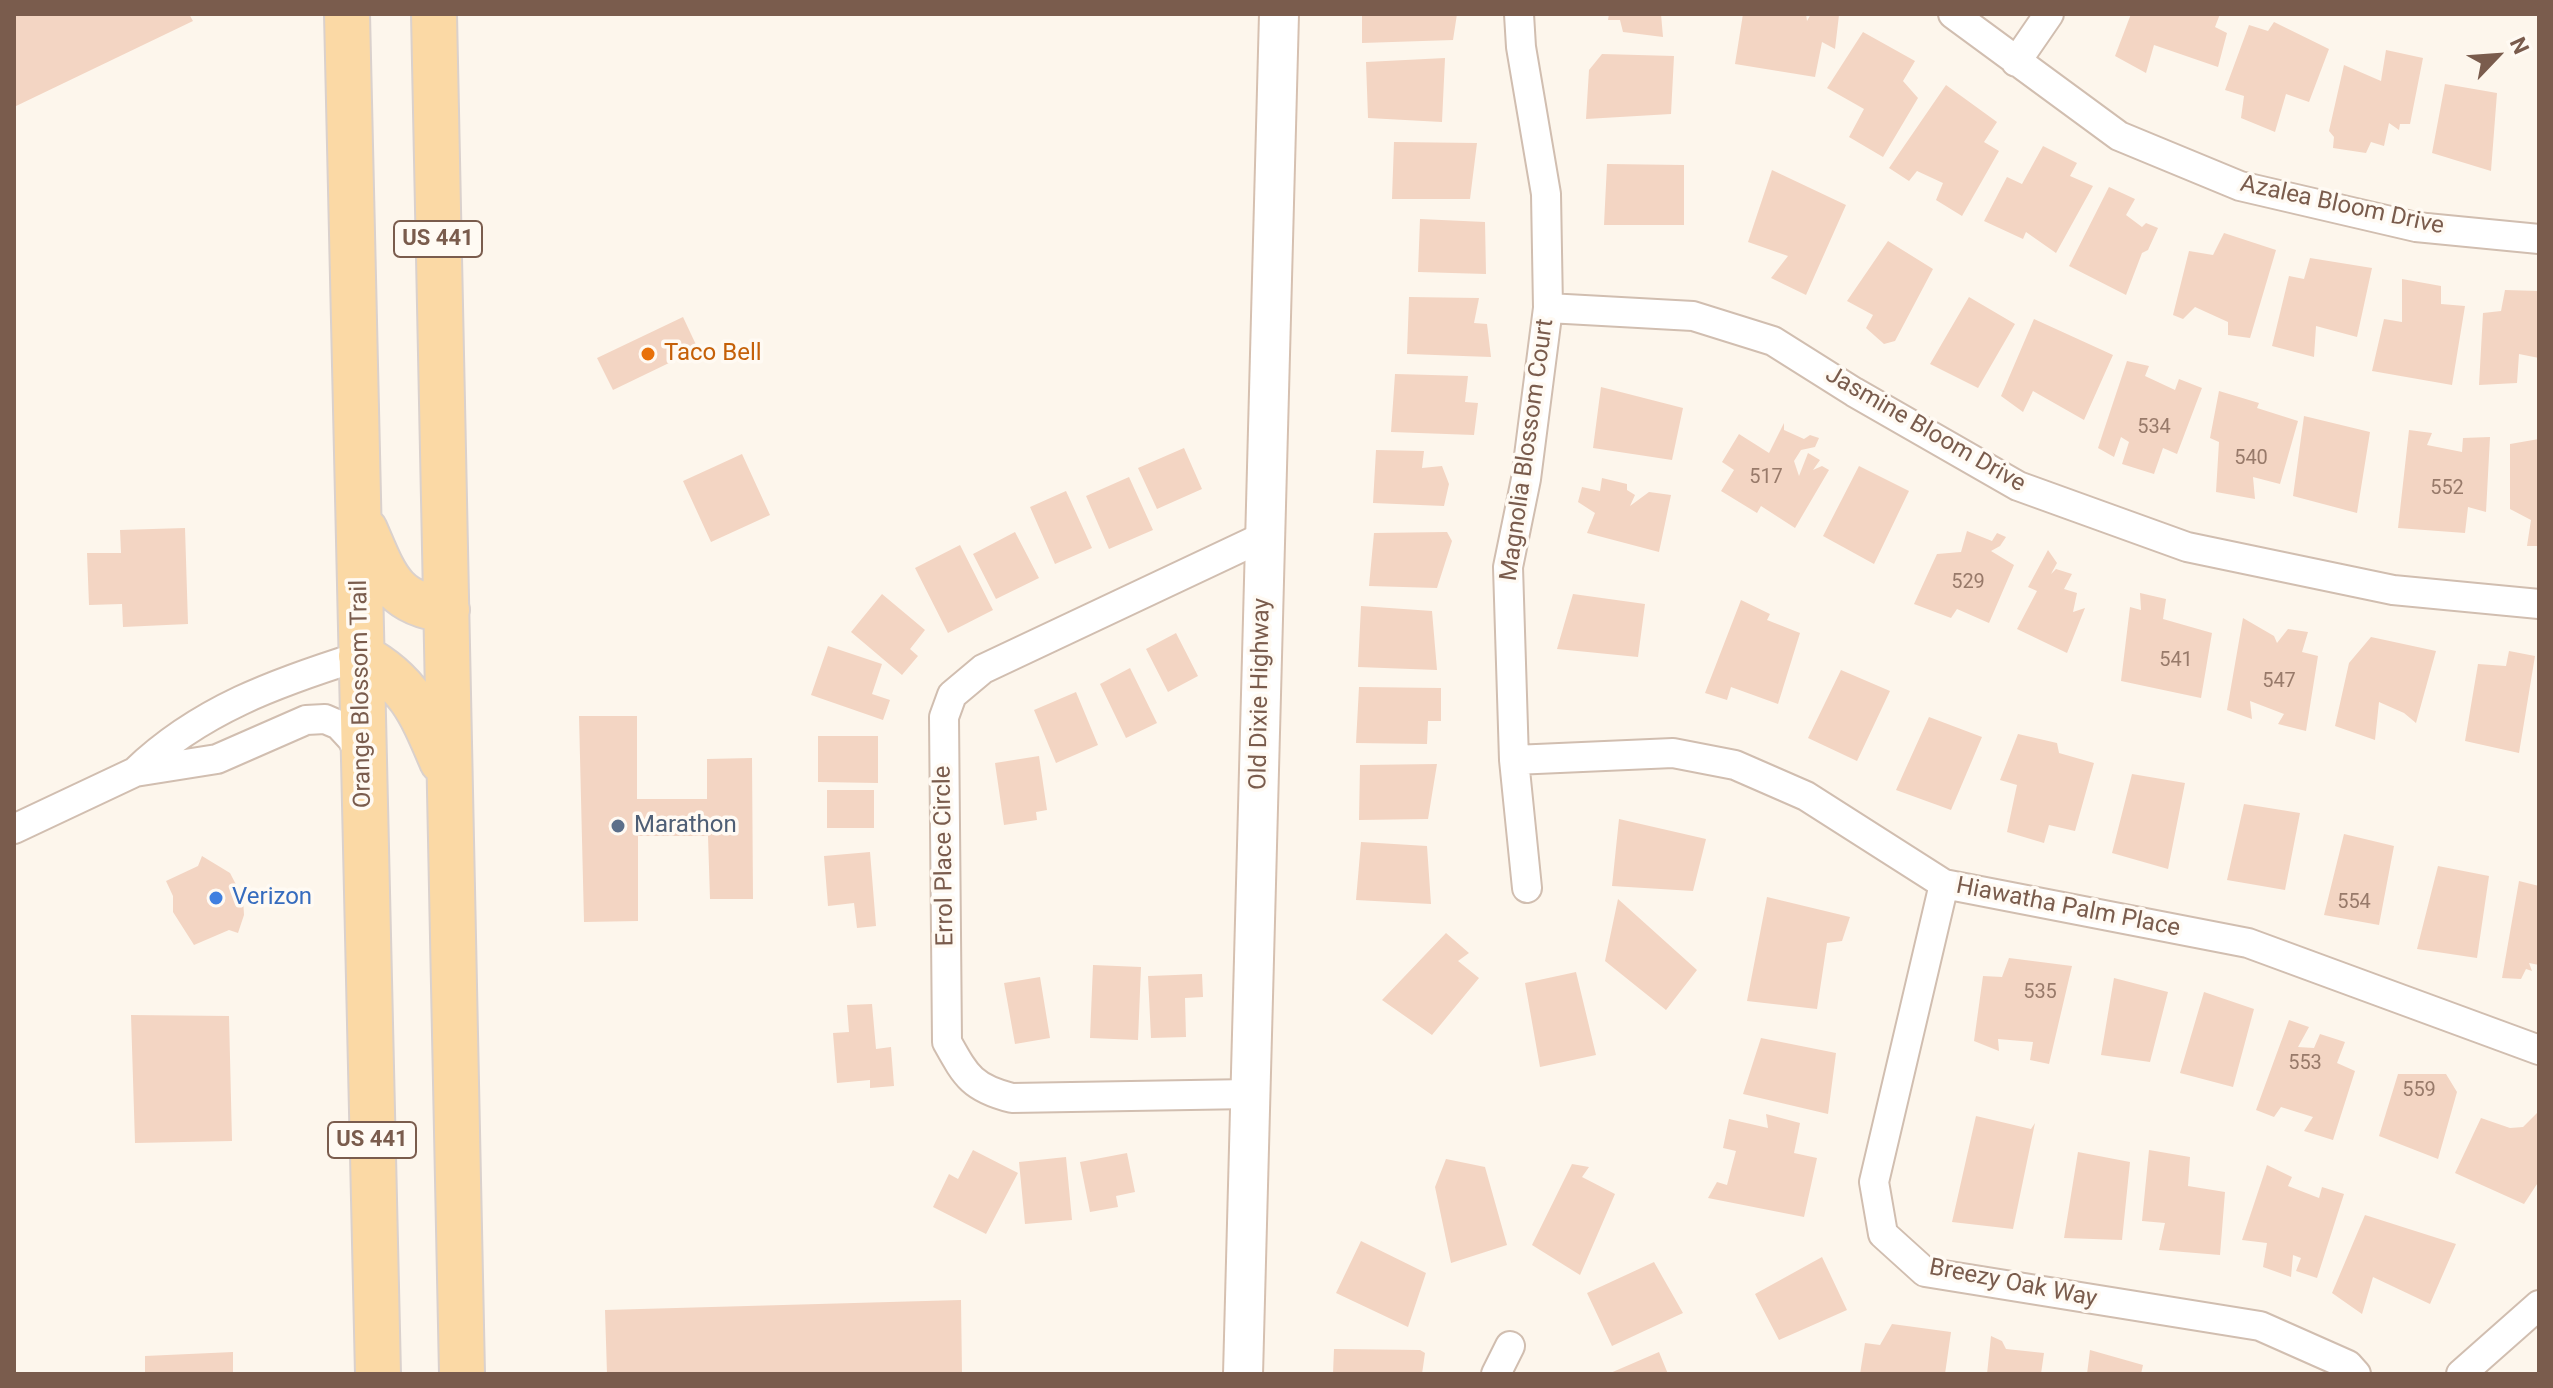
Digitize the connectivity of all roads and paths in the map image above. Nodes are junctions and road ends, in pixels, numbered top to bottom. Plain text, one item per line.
1 (347, 14) edge
2 (434, 14) edge
3 (1279, 14) edge
4 (1519, 14) edge
5 (1953, 14) edge
6 (2049, 14) edge
7 (2016, 62) junction
8 (2539, 239) edge
9 (1548, 308) junction
10 (358, 513) junction
11 (1265, 536) junction
12 (2539, 604) edge
13 (447, 610) junction
14 (361, 656) junction
15 (1514, 760) junction
16 (364, 764) junction
17 (135, 772) junction
18 (450, 779) junction
19 (14, 829) edge
20 (1944, 884) junction
21 (1527, 888) dead end
22 (2539, 1050) edge
23 (1250, 1094) junction
24 (2539, 1305) edge
25 (1510, 1346) dead end
26 (378, 1374) edge
27 (462, 1374) edge
28 (1243, 1374) edge
29 (1496, 1374) edge
30 (2356, 1374) edge
31 (2461, 1374) edge

1 - 10 main road, Orange Blossom Trail / US 441
2 - 13 main road, US 441
3 - 11 street, Old Dixie Highway
4 - 9 street, Magnolia Blossom Court
5 - 7 street, Azalea Bloom Drive
6 - 7 street
7 - 8 street, Azalea Bloom Drive
9 - 12 street, Jasmine Bloom Drive
9 - 15 street, Magnolia Blossom Court
10 - 13 main road
10 - 14 main road, Orange Blossom Trail / US 441
11 - 23 street, Old Dixie Highway
11 - 23 street, Errol Place Circle
13 - 18 main road, US 441
14 - 16 main road, Orange Blossom Trail / US 441
14 - 17 street
14 - 18 main road
15 - 20 street, Hiawatha Palm Place
15 - 21 street, Magnolia Blossom Court
16 - 17 street
16 - 26 main road, Orange Blossom Trail / US 441
17 - 19 street
18 - 27 main road, US 441
20 - 22 street, Hiawatha Palm Place
20 - 30 street, Breezy Oak Way
23 - 28 street, Old Dixie Highway
24 - 31 street
25 - 29 street

